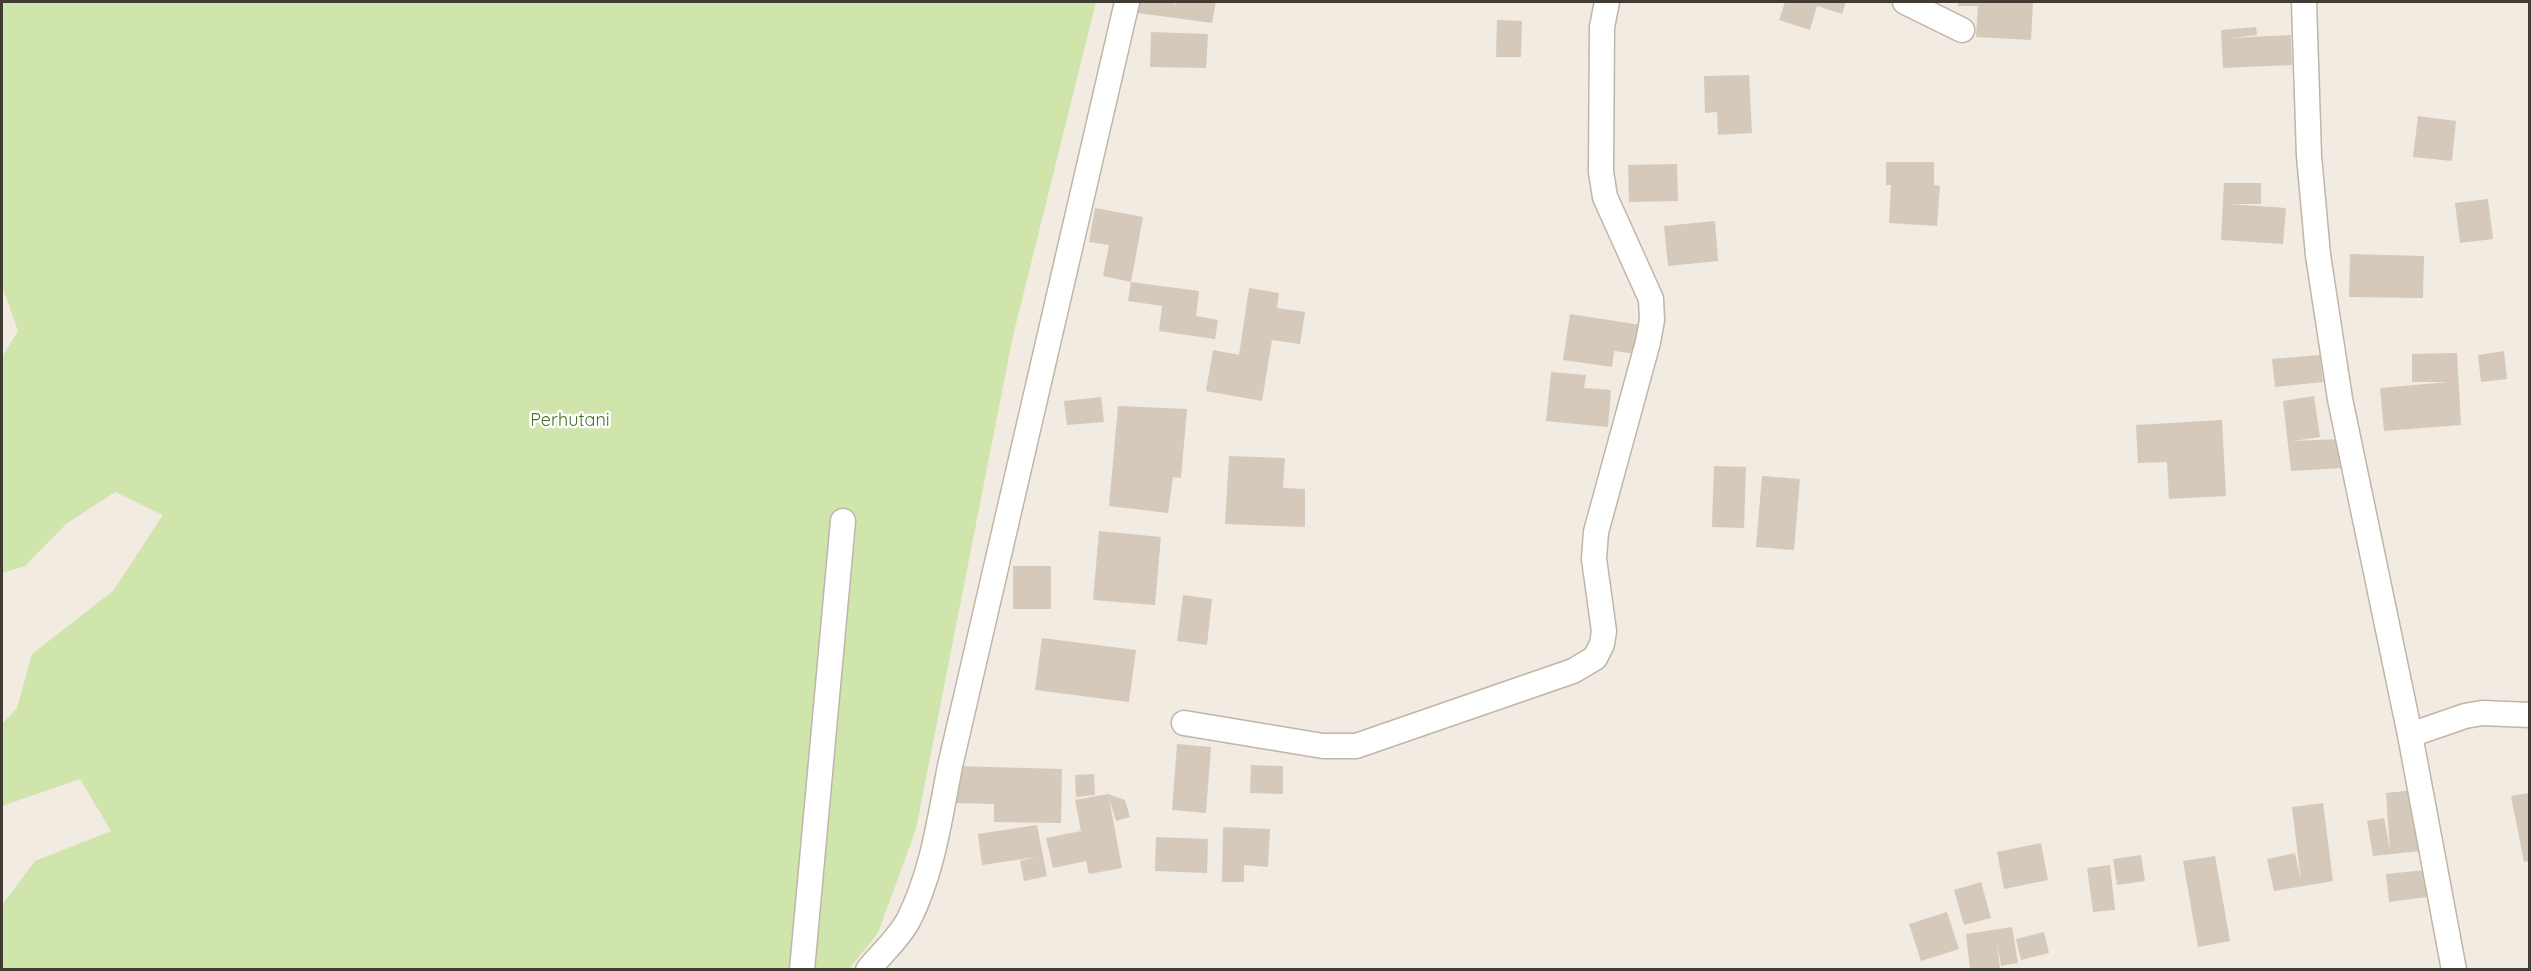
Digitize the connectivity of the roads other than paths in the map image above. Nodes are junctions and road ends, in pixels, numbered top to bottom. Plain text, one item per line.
1 (1127, 2) edge
2 (1606, 2) edge
3 (1905, 2) edge
4 (2304, 2) edge
5 (1962, 30) dead end
6 (843, 521) dead end
7 (2529, 715) edge
8 (1185, 723) dead end
9 (2410, 735) junction
10 (802, 969) edge
11 (868, 969) edge
12 (2454, 969) edge

1 - 11 street
2 - 8 street
3 - 5 street
4 - 9 street
6 - 10 street
7 - 9 street
9 - 12 street

